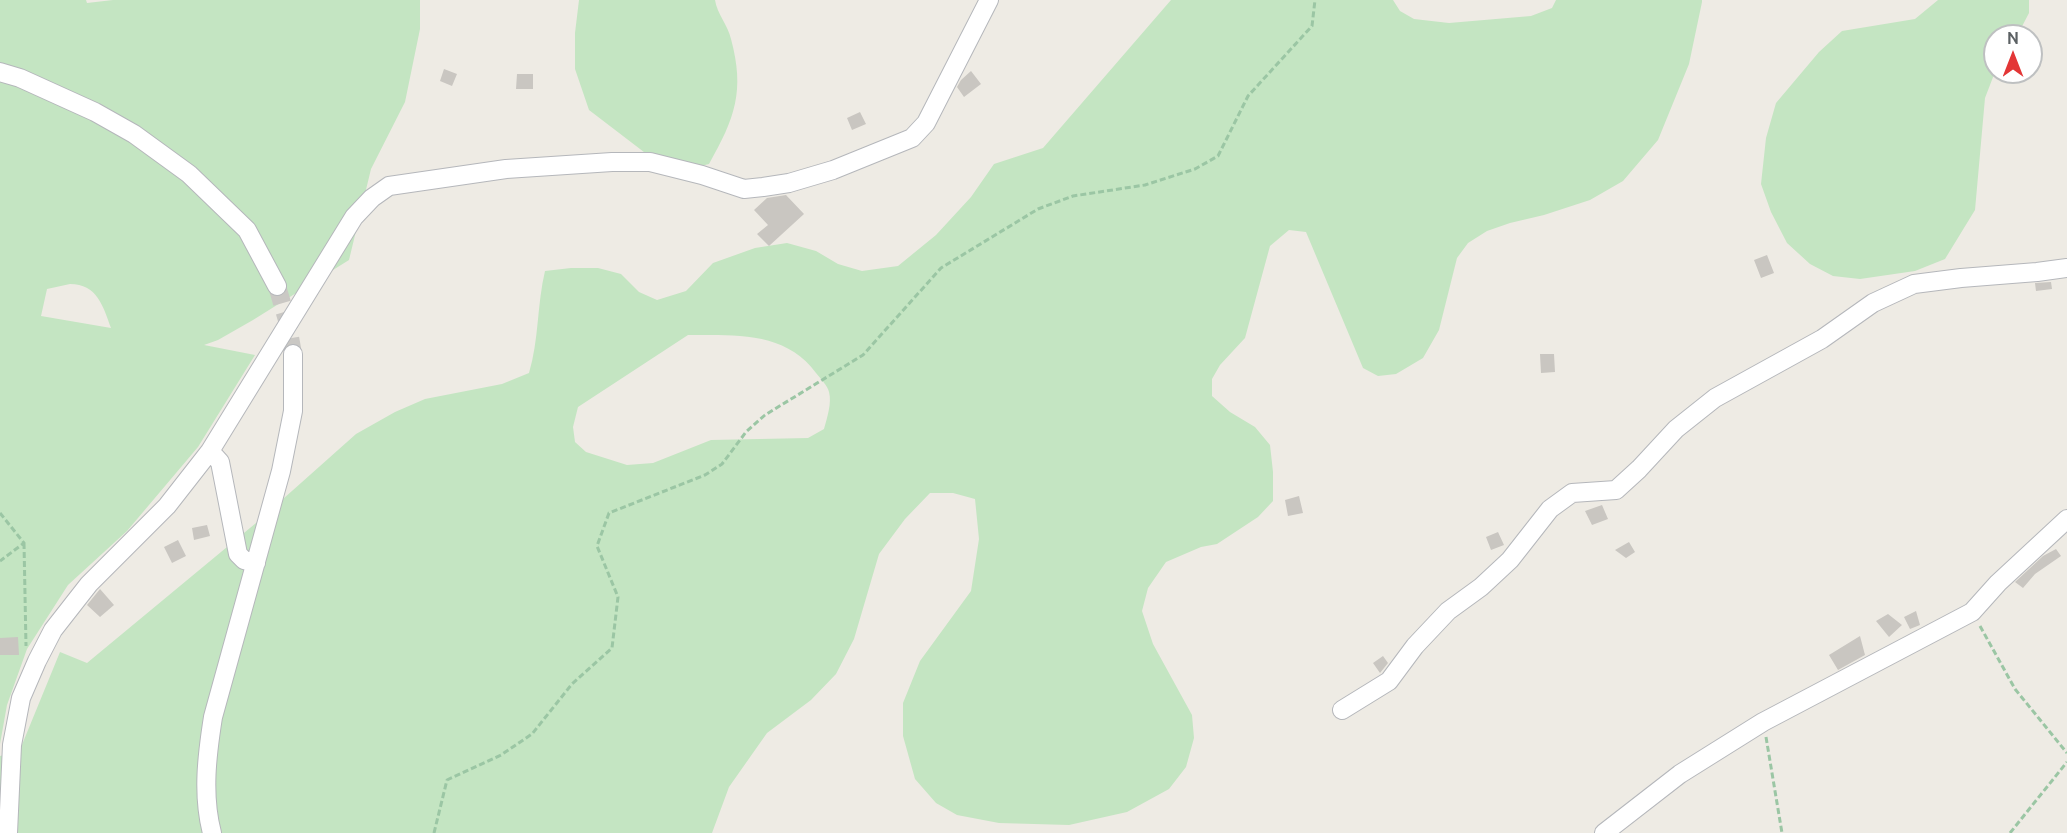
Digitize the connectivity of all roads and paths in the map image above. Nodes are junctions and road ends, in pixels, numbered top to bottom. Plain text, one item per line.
1 (989, 0) edge
2 (1316, 0) edge
3 (0, 72) edge
4 (2067, 268) edge
5 (277, 286) tunnel mouth
6 (293, 354) tunnel mouth
7 (210, 451) junction
8 (0, 513) edge
9 (2067, 519) edge
10 (24, 543) junction
11 (0, 561) edge
12 (256, 563) junction
13 (1972, 612) junction
14 (26, 649) dead end
15 (1342, 710) dead end
16 (1763, 722) junction
17 (2067, 753) edge
18 (2067, 762) edge
19 (8, 833) edge
20 (212, 833) edge
21 (434, 833) edge
22 (1604, 833) edge
23 (1782, 833) edge
24 (2010, 833) edge

1 - 7 street
2 - 21 path
3 - 5 street
4 - 15 street
6 - 12 street
7 - 12 street
7 - 19 street
8 - 10 path
9 - 13 street
10 - 11 path
10 - 14 path
12 - 20 street
13 - 16 street
13 - 17 path
16 - 22 street
16 - 23 path
18 - 24 path

